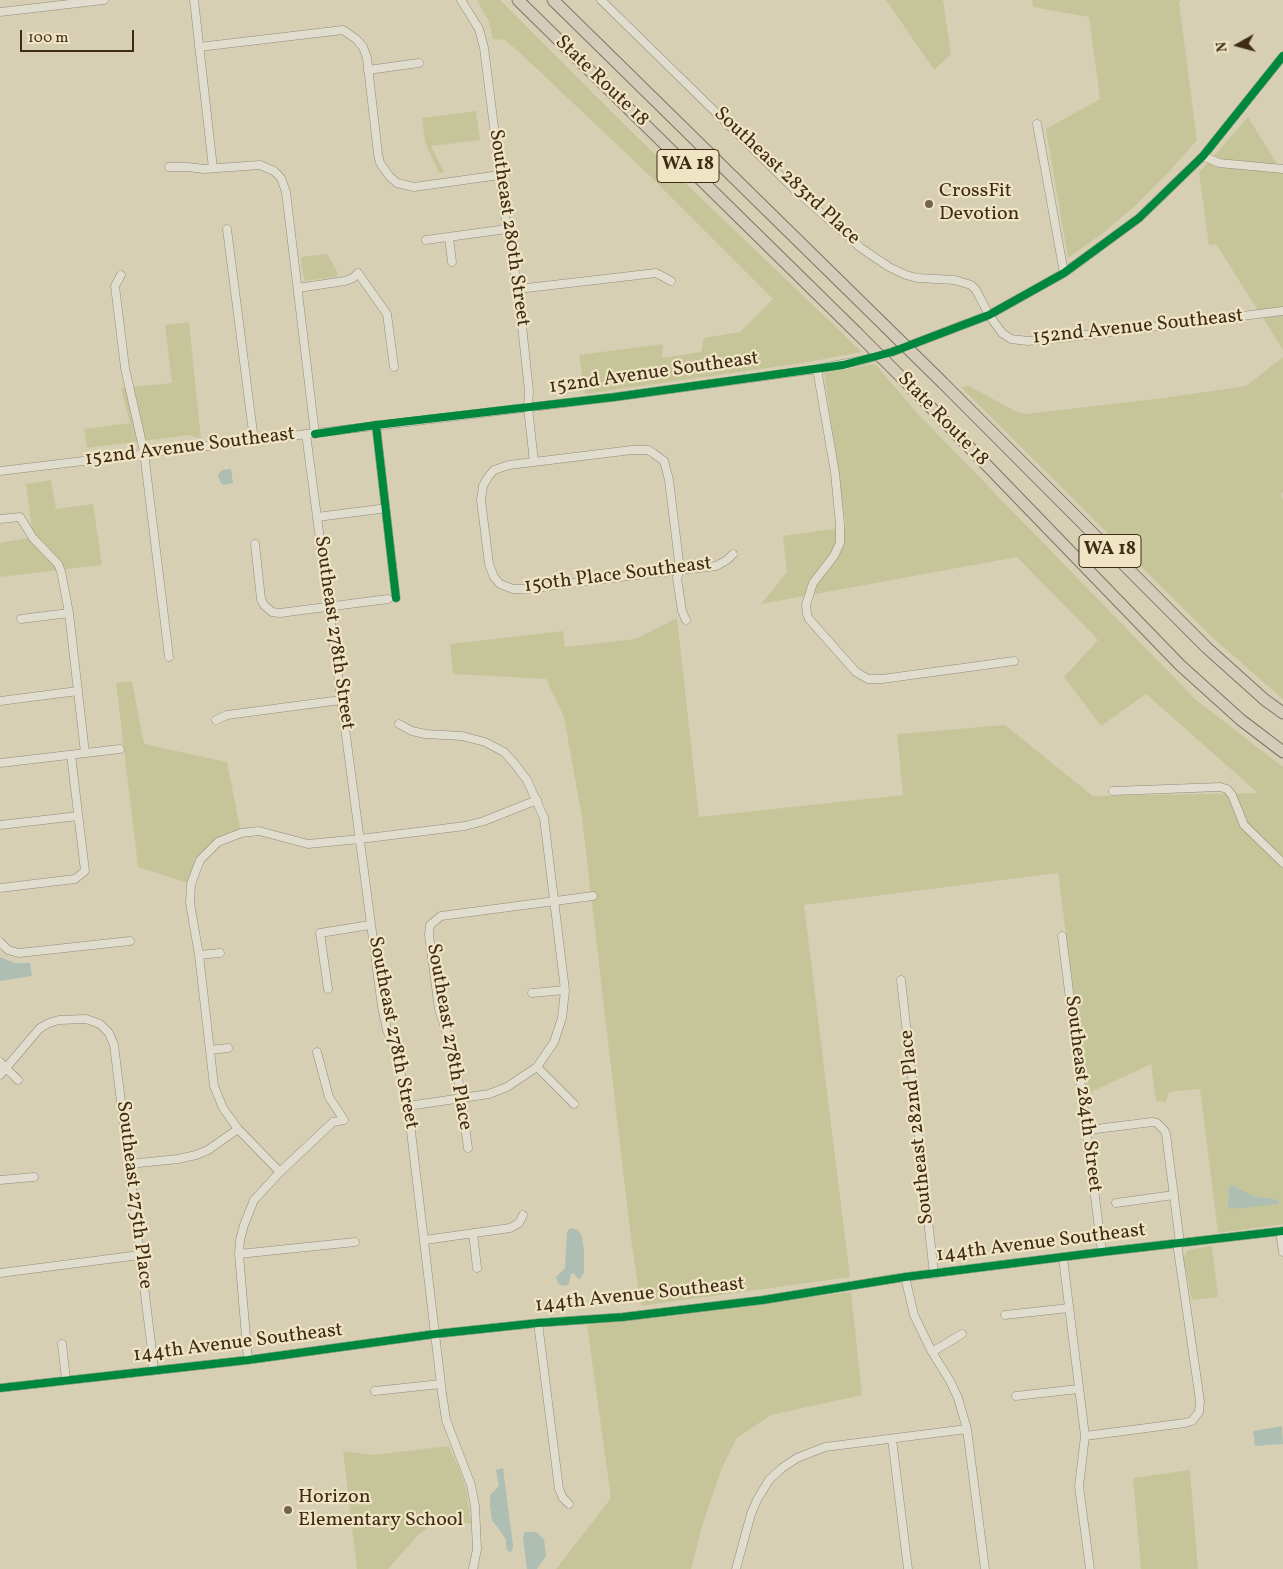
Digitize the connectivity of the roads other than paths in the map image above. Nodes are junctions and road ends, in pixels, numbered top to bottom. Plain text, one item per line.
1 (104, 0) edge
2 (194, 0) edge
3 (461, 0) edge
4 (518, 0) edge
5 (552, 0) edge
6 (601, 0) edge
7 (0, 12) edge
8 (200, 47) junction
9 (1283, 56) edge
10 (419, 63) dead end
11 (368, 70) junction
12 (1038, 124) dead end
13 (1203, 156) junction
14 (169, 167) dead end
15 (213, 168) junction
16 (1283, 169) edge
17 (500, 175) junction
18 (227, 228) dead end
19 (508, 229) junction
20 (449, 237) junction
21 (426, 240) dead end
22 (452, 262) dead end
23 (1064, 273) junction
24 (121, 275) dead end
25 (671, 281) dead end
26 (298, 288) junction
27 (518, 289) junction
28 (1283, 311) edge
29 (989, 314) junction
30 (394, 367) dead end
31 (817, 369) junction
32 (528, 407) junction
33 (376, 424) junction
34 (306, 434) junction
35 (315, 434) junction
36 (254, 440) junction
37 (144, 452) junction
38 (534, 462) junction
39 (0, 471) edge
40 (380, 509) dead end
41 (317, 517) junction
42 (0, 519) edge
43 (254, 544) dead end
44 (733, 554) dead end
45 (680, 570) junction
46 (329, 607) junction
47 (69, 613) junction
48 (22, 619) dead end
49 (686, 620) dead end
50 (169, 657) dead end
51 (1014, 661) dead end
52 (78, 691) junction
53 (342, 700) junction
54 (0, 701) edge
55 (1283, 714) edge
56 (216, 720) dead end
57 (400, 724) dead end
58 (120, 749) dead end
59 (1283, 752) edge
60 (85, 753) junction
61 (71, 755) junction
62 (0, 763) edge
63 (1113, 791) dead end
64 (537, 800) junction
65 (78, 816) junction
66 (0, 825) edge
67 (360, 839) junction
68 (1283, 863) edge
69 (0, 888) edge
70 (593, 896) dead end
71 (555, 902) junction
72 (370, 925) junction
73 (1062, 936) dead end
74 (130, 941) dead end
75 (0, 942) edge
76 (220, 953) dead end
77 (199, 955) junction
78 (901, 980) dead end
79 (328, 989) dead end
80 (565, 990) junction
81 (532, 993) dead end
82 (228, 1048) dead end
83 (210, 1050) junction
84 (317, 1052) dead end
85 (3, 1065) edge
86 (537, 1067) junction
87 (0, 1075) edge
88 (18, 1080) dead end
89 (461, 1098) junction
90 (574, 1104) dead end
91 (408, 1106) junction
92 (238, 1129) junction
93 (1096, 1129) dead end
94 (468, 1148) dead end
95 (129, 1164) junction
96 (280, 1172) junction
97 (34, 1177) dead end
98 (0, 1180) edge
99 (1174, 1195) junction
100 (1116, 1202) dead end
101 (524, 1215) dead end
102 (1282, 1231) edge
103 (473, 1234) junction
104 (425, 1240) junction
105 (355, 1242) dead end
106 (1178, 1243) junction
107 (1102, 1252) junction
108 (1283, 1252) edge
109 (239, 1254) junction
110 (140, 1255) junction
111 (1063, 1258) junction
112 (477, 1268) dead end
113 (0, 1273) edge
114 (934, 1274) junction
115 (905, 1277) junction
116 (1069, 1308) junction
117 (1005, 1315) dead end
118 (538, 1323) junction
119 (435, 1334) junction
120 (962, 1334) dead end
121 (62, 1344) dead end
122 (932, 1352) junction
123 (248, 1360) junction
124 (153, 1371) junction
125 (66, 1380) junction
126 (441, 1384) junction
127 (0, 1388) edge
128 (1078, 1389) junction
129 (375, 1392) dead end
130 (1016, 1396) dead end
131 (967, 1429) junction
132 (1085, 1436) junction
133 (892, 1439) junction
134 (569, 1504) dead end
135 (473, 1569) edge
136 (736, 1569) edge
137 (908, 1569) edge
138 (985, 1569) edge
139 (1090, 1569) edge

1 - 7 street
2 - 8 street
3 - 17 street, Southeast 280th Street
4 - 59 highway, State Route 18 / WA 18, bridge
5 - 55 highway, State Route 18 / WA 18, bridge
6 - 29 street, Southeast 283rd Place
8 - 11 street
8 - 15 street
9 - 13 street
10 - 11 street
11 - 17 street
12 - 23 street
13 - 16 street
13 - 23 street
14 - 15 street
15 - 26 street
17 - 19 street, Southeast 280th Street
18 - 36 street
19 - 20 street
19 - 27 street, Southeast 280th Street
20 - 21 street
20 - 22 street
23 - 29 street
24 - 37 street
25 - 27 street
26 - 30 street
26 - 35 street
27 - 32 street, Southeast 280th Street
28 - 29 street, 152nd Avenue Southeast
29 - 31 street, 152nd Avenue Southeast
31 - 32 street, 152nd Avenue Southeast
31 - 51 street
32 - 33 street, 152nd Avenue Southeast
32 - 38 street, Southeast 280th Street
33 - 35 street, 152nd Avenue Southeast
33 - 46 street
34 - 35 street, 152nd Avenue Southeast
34 - 36 street, 152nd Avenue Southeast
34 - 41 street, Southeast 278th Street
36 - 37 street, 152nd Avenue Southeast
37 - 39 street, 152nd Avenue Southeast
37 - 50 street
38 - 45 street
38 - 45 street, 150th Place Southeast
40 - 41 street
41 - 46 street, Southeast 278th Street
42 - 47 street
43 - 46 street
44 - 45 street, 150th Place Southeast
45 - 49 street
46 - 53 street, Southeast 278th Street
47 - 48 street
47 - 52 street
52 - 54 street
52 - 60 street
53 - 56 street
53 - 67 street, Southeast 278th Street
57 - 64 street
58 - 60 street
60 - 61 street
61 - 62 street
61 - 65 street
63 - 68 street
64 - 67 street
64 - 71 street
65 - 66 street
65 - 69 street
67 - 72 street, Southeast 278th Street
67 - 77 street
70 - 71 street
71 - 80 street
71 - 89 street, Southeast 278th Place
72 - 79 street
72 - 91 street, Southeast 278th Street
73 - 107 street, Southeast 284th Street
74 - 75 street
76 - 77 street
77 - 83 street
78 - 114 street, Southeast 282nd Place
80 - 81 street
80 - 86 street
82 - 83 street
83 - 92 street
84 - 96 street
85 - 87 street
85 - 88 street
85 - 95 street, Southeast 275th Place
86 - 89 street
86 - 90 street
89 - 91 street
89 - 94 street, Southeast 278th Place
91 - 104 street, Southeast 278th Street
92 - 95 street
92 - 96 street
93 - 99 street
95 - 110 street, Southeast 275th Place
96 - 109 street
97 - 98 street
99 - 100 street
99 - 106 street
101 - 103 street
102 - 106 street, 144th Avenue Southeast
102 - 108 street
103 - 104 street
103 - 112 street
104 - 119 street, Southeast 278th Street
105 - 109 street
106 - 107 street, 144th Avenue Southeast
106 - 132 street
107 - 111 street, 144th Avenue Southeast
109 - 123 street
110 - 113 street
110 - 124 street, Southeast 275th Place
111 - 114 street, 144th Avenue Southeast
111 - 116 street
114 - 115 street, 144th Avenue Southeast
115 - 118 street, 144th Avenue Southeast
115 - 122 street
116 - 117 street
116 - 128 street
118 - 119 street, 144th Avenue Southeast
118 - 134 street
119 - 123 street, 144th Avenue Southeast
119 - 126 street, Southeast 278th Street
120 - 122 street
121 - 125 street
122 - 131 street
123 - 124 street, 144th Avenue Southeast
124 - 125 street, 144th Avenue Southeast
125 - 127 street, 144th Avenue Southeast
126 - 129 street
126 - 135 street, Southeast 278th Street
128 - 130 street
128 - 132 street
131 - 133 street
131 - 138 street
132 - 139 street
133 - 136 street
133 - 137 street

